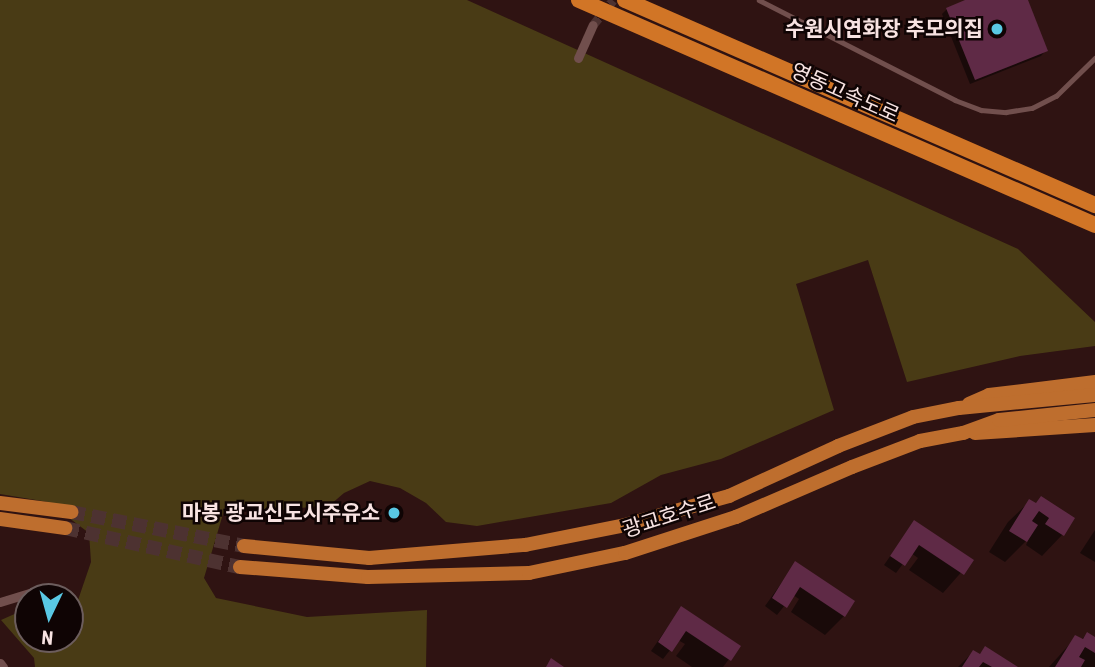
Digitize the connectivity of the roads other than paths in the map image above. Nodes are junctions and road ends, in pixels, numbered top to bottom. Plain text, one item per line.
1 (579, 0) edge
2 (625, 0) edge
3 (759, 0) edge
4 (593, 25) tunnel mouth
5 (578, 58) dead end
6 (1095, 58) edge
7 (1095, 205) edge
8 (1095, 225) edge
9 (1095, 382) edge
10 (1095, 395) edge
11 (1035, 407) junction
12 (959, 408) junction
13 (1095, 410) edge
14 (1095, 425) edge
15 (963, 433) junction
16 (0, 503) edge
17 (71, 512) tunnel mouth
18 (0, 519) edge
19 (65, 528) tunnel mouth
20 (243, 546) tunnel mouth
21 (240, 567) tunnel mouth
22 (0, 663) edge
23 (3, 667) edge

1 - 8 highway, 영동고속도로
2 - 7 highway, 영동고속도로
3 - 6 lane
4 - 5 street
9 - 12 highway
10 - 11 highway, 광교호수로
11 - 12 highway, 광교호수로
11 - 13 highway, 광교호수로
11 - 15 highway, 광교호수로
12 - 20 highway, 광교호수로
14 - 15 highway
15 - 21 highway, 광교호수로
16 - 17 highway
18 - 19 highway
22 - 23 street

